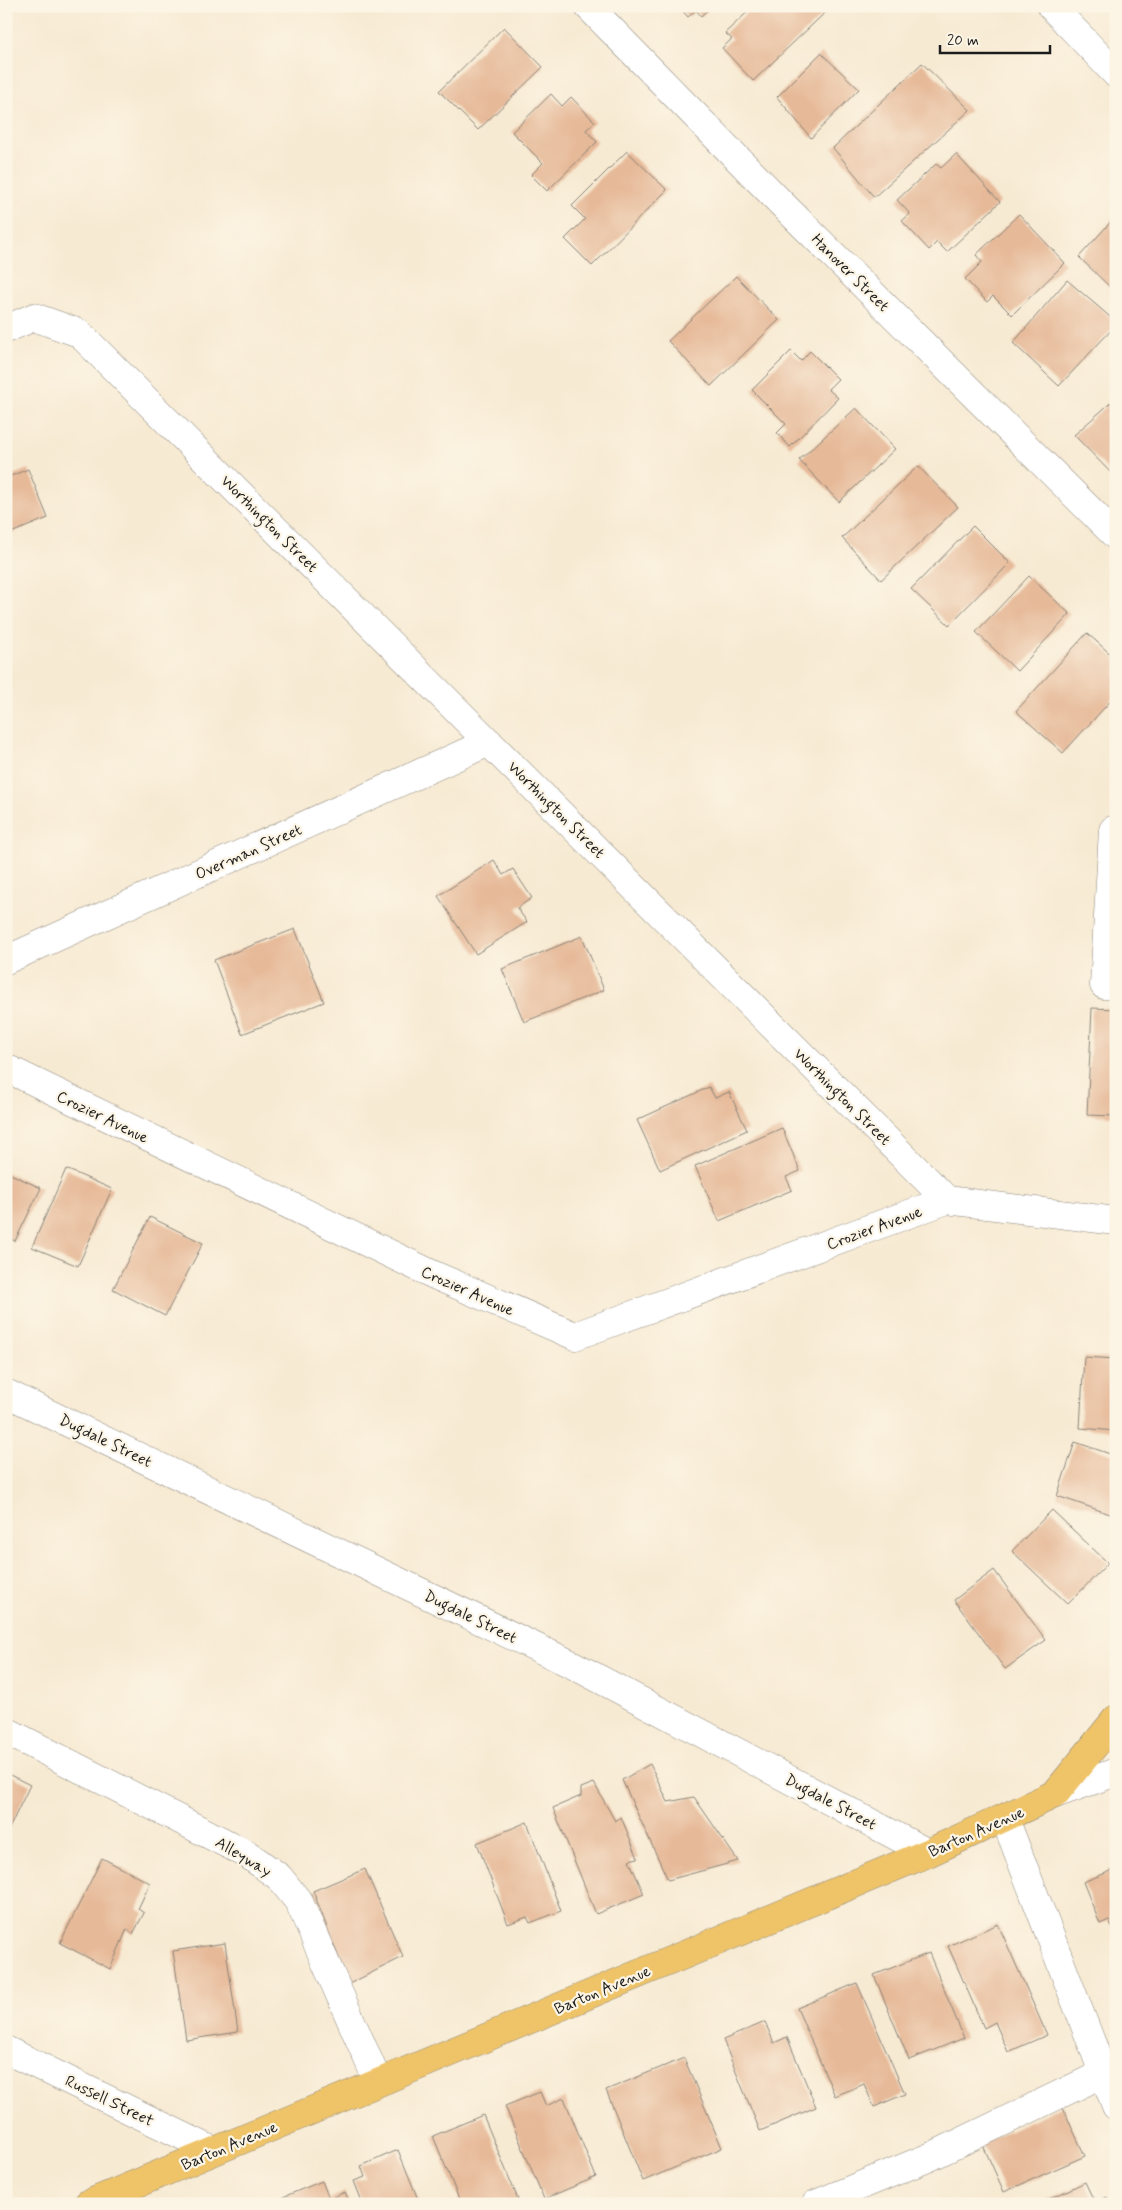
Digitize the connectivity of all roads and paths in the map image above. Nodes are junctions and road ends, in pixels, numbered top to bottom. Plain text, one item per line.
1 (588, 6) edge
2 (1051, 6) edge
3 (1116, 74) edge
4 (6, 329) edge
5 (1116, 536) edge
6 (489, 742) junction
7 (1116, 829) edge
8 (6, 960) edge
9 (1116, 986) edge
10 (6, 1068) edge
11 (947, 1200) junction
12 (1116, 1221) edge
13 (6, 1393) edge
14 (1116, 1719) edge
15 (6, 1731) edge
16 (1116, 1772) edge
17 (1055, 1794) junction
18 (1005, 1819) junction
19 (928, 1853) junction
20 (6, 2050) edge
21 (1104, 2073) junction
22 (378, 2082) junction
23 (1116, 2106) edge
24 (214, 2151) junction
25 (88, 2204) edge
26 (816, 2204) edge

1 - 5 street, Hanover Street
2 - 3 street
4 - 6 street, Worthington Street
6 - 8 street, Overman Street
6 - 11 street, Worthington Street
7 - 9 street
10 - 11 street, Crozier Avenue
11 - 12 street
13 - 19 street, Dugdale Street
14 - 17 main road
15 - 22 street, Alleyway
16 - 17 street, Barton Avenue
17 - 18 main road, Barton Avenue
18 - 19 main road, Barton Avenue
18 - 21 street
19 - 22 main road, Barton Avenue
20 - 24 street, Russell Street
21 - 23 street
21 - 26 street
22 - 24 main road, Barton Avenue
24 - 25 main road, Barton Avenue

